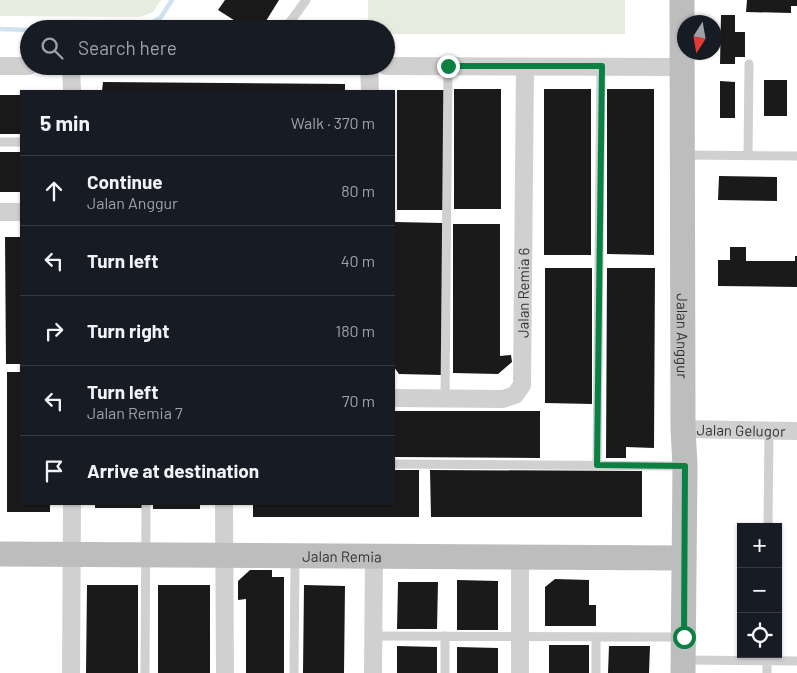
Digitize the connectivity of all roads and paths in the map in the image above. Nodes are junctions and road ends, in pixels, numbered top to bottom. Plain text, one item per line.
1 (306, 0) edge
2 (682, 0) edge
3 (292, 20) edge
4 (748, 64) dead end
5 (0, 66) edge
6 (20, 66) edge
7 (395, 66) edge
8 (448, 66) junction
9 (525, 66) junction
10 (602, 66) junction
11 (682, 67) junction
12 (72, 75) edge
13 (369, 75) edge
14 (72, 90) edge
15 (370, 90) edge
16 (0, 142) edge
17 (20, 142) edge
18 (683, 156) junction
19 (748, 156) junction
20 (797, 156) edge
21 (0, 212) edge
22 (20, 212) edge
23 (395, 398) edge
24 (445, 398) junction
25 (683, 429) junction
26 (769, 431) junction
27 (797, 431) edge
28 (395, 464) edge
29 (597, 465) junction
30 (685, 466) junction
31 (72, 505) edge
32 (146, 505) edge
33 (224, 505) edge
34 (768, 523) edge
35 (0, 554) edge
36 (72, 555) junction
37 (146, 556) junction
38 (225, 556) junction
39 (295, 556) junction
40 (374, 556) junction
41 (520, 558) junction
42 (684, 558) junction
43 (374, 636) junction
44 (445, 636) junction
45 (520, 636) junction
46 (596, 637) junction
47 (683, 657) edge
48 (737, 657) edge
49 (767, 658) edge
50 (774, 658) edge
51 (797, 661) edge
52 (71, 673) edge
53 (145, 673) edge
54 (225, 673) edge
55 (294, 673) edge
56 (373, 673) edge
57 (445, 673) edge
58 (520, 673) edge
59 (596, 673) edge
60 (767, 673) edge

1 - 3 lane
2 - 11 street, Jalan Anggur
4 - 19 lane
5 - 6 street
7 - 8 street
8 - 9 street
8 - 24 lane
9 - 10 street
9 - 24 street, Jalan Remia 6
10 - 11 street
10 - 29 lane
11 - 18 street, Jalan Anggur
12 - 14 street
13 - 15 street
16 - 17 lane
18 - 19 lane
18 - 25 street, Jalan Anggur
19 - 20 lane
21 - 22 street
23 - 24 street, Jalan Remia 6
25 - 26 street, Jalan Gelugor
25 - 30 street, Jalan Anggur
26 - 27 street, Jalan Gelugor
26 - 34 lane
28 - 29 lane
29 - 30 lane
30 - 42 street, Jalan Anggur
31 - 36 street
32 - 37 lane
33 - 38 street
35 - 36 street, Jalan Remia
36 - 37 street, Jalan Remia
36 - 52 street
37 - 38 street, Jalan Remia
37 - 53 lane
38 - 39 street, Jalan Remia
38 - 54 street
39 - 40 street, Jalan Remia
39 - 55 lane
40 - 41 street, Jalan Remia
40 - 43 street
41 - 42 street, Jalan Remia
41 - 45 street
42 - 47 street, Jalan Anggur
43 - 44 lane
43 - 56 street
44 - 45 lane
44 - 57 lane
45 - 46 lane
45 - 58 street
46 - 47 lane
46 - 59 lane
47 - 48 lane
49 - 60 lane
50 - 51 lane

